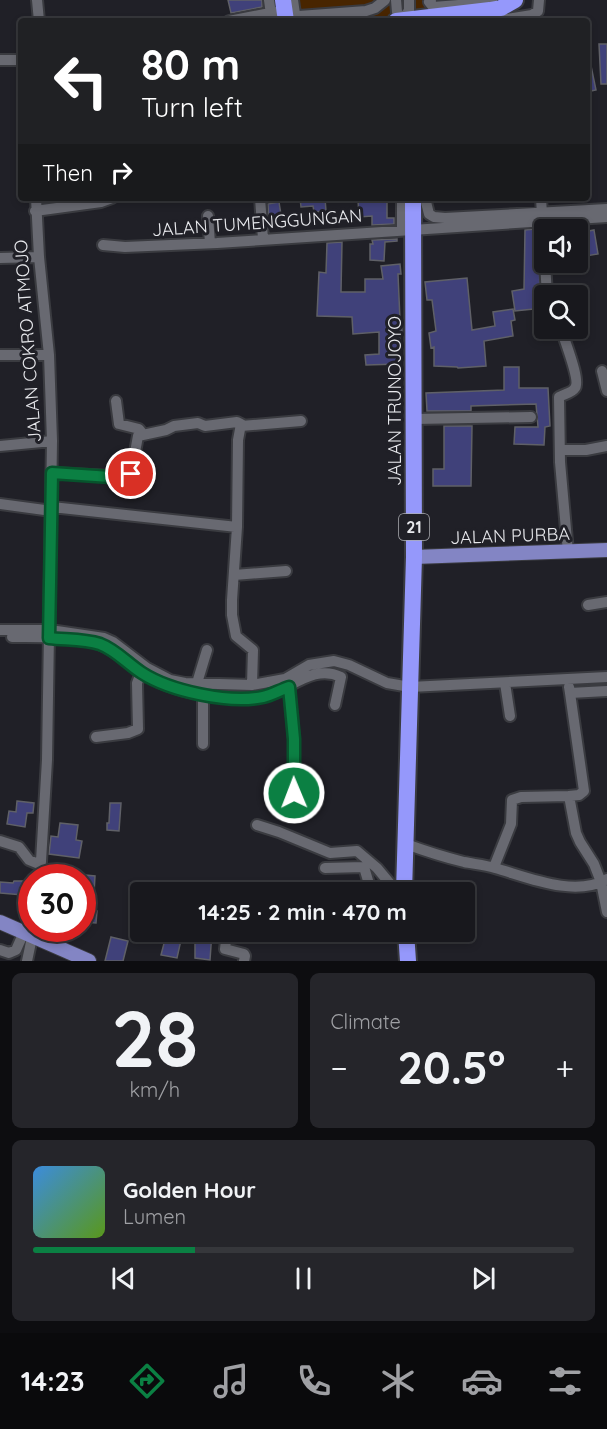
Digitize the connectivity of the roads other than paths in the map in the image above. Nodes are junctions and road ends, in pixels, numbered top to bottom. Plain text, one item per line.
1 (37, 0) edge
2 (293, 0) edge
3 (396, 0) edge
4 (417, 0) edge
5 (431, 0) edge
6 (539, 0) edge
7 (380, 1) edge
8 (276, 11) edge
9 (502, 12) edge
10 (404, 14) edge
11 (39, 18) edge
12 (243, 18) edge
13 (0, 60) edge
14 (18, 60) edge
15 (36, 201) edge
16 (104, 201) edge
17 (260, 201) edge
18 (403, 201) edge
19 (413, 201) edge
20 (426, 201) edge
21 (541, 201) edge
22 (607, 209) edge
23 (35, 211) junction
24 (208, 216) dead end
25 (543, 217) junction
26 (607, 217) edge
27 (408, 230) junction
28 (263, 239) junction
29 (210, 243) junction
30 (103, 245) dead end
31 (39, 257) junction
32 (0, 258) edge
33 (564, 339) edge
34 (0, 355) edge
35 (49, 355) junction
36 (602, 371) dead end
37 (607, 392) edge
38 (116, 401) dead end
39 (531, 417) dead end
40 (414, 419) junction
41 (301, 421) dead end
42 (241, 426) junction
43 (143, 434) junction
44 (52, 441) junction
45 (0, 446) edge
46 (607, 446) edge
47 (561, 450) junction
48 (52, 473) junction
49 (0, 504) edge
50 (52, 509) junction
51 (237, 527) junction
52 (607, 550) edge
53 (568, 552) junction
54 (414, 557) junction
55 (286, 571) dead end
56 (234, 575) junction
57 (607, 602) edge
58 (588, 605) dead end
59 (3, 633) edge
60 (49, 634) junction
61 (207, 650) dead end
62 (347, 665) junction
63 (150, 674) junction
64 (341, 677) junction
65 (567, 678) junction
66 (505, 683) junction
67 (601, 684) edge
68 (252, 686) junction
69 (201, 687) junction
70 (289, 687) junction
71 (410, 687) junction
72 (570, 693) junction
73 (335, 705) dead end
74 (510, 716) dead end
75 (96, 737) dead end
76 (203, 744) dead end
77 (569, 796) junction
78 (294, 809) dead end
79 (257, 825) dead end
80 (0, 841) edge
81 (406, 850) junction
82 (39, 864) edge
83 (41, 864) edge
84 (494, 867) junction
85 (325, 868) dead end
86 (604, 881) edge
87 (369, 882) edge
88 (388, 882) edge
89 (398, 882) edge
90 (607, 912) edge
91 (0, 922) edge
92 (18, 928) edge
93 (23, 942) edge
94 (30, 942) edge
95 (50, 942) edge
96 (226, 942) edge
97 (407, 942) edge
98 (0, 950) edge
99 (27, 961) edge
100 (89, 961) edge
101 (244, 961) edge
102 (408, 961) edge

1 - 11 street
2 - 7 street
3 - 10 street
4 - 10 street
5 - 9 street
6 - 9 street
8 - 12 street
9 - 10 highway
13 - 14 street
15 - 23 street, JALAN COKRO ATMOJO
16 - 23 street
17 - 28 street
18 - 27 street
19 - 27 highway, JALAN TRUNOJOYO / 21
20 - 25 street
21 - 25 street
22 - 25 street
23 - 31 street, JALAN COKRO ATMOJO
24 - 29 street
25 - 26 street
25 - 27 street, JALAN TUMENGGUNGAN
27 - 28 street, JALAN TUMENGGUNGAN
27 - 40 highway, JALAN TRUNOJOYO / 21
28 - 29 street, JALAN TUMENGGUNGAN
29 - 30 street, JALAN TUMENGGUNGAN
31 - 32 street
31 - 35 street, JALAN COKRO ATMOJO
33 - 47 street
34 - 35 street
35 - 44 street, JALAN COKRO ATMOJO
36 - 37 street
38 - 43 street
39 - 40 street
40 - 54 highway, JALAN TRUNOJOYO / 21
41 - 42 street
42 - 43 street
42 - 51 street
43 - 48 street
44 - 45 street
44 - 48 street, JALAN COKRO ATMOJO
46 - 47 street
47 - 53 street
48 - 50 street, JALAN COKRO ATMOJO
49 - 50 street
50 - 51 street
50 - 60 street, JALAN COKRO ATMOJO
51 - 56 street
52 - 53 main road, JALAN PURBA
53 - 54 main road, JALAN PURBA
54 - 71 highway, JALAN TRUNOJOYO / 21
55 - 56 street
56 - 68 street
57 - 58 street
59 - 60 street
60 - 63 street
60 - 83 street, JALAN COKRO ATMOJO
61 - 69 street
62 - 64 street
62 - 68 street
62 - 71 street
63 - 69 street
63 - 75 street
64 - 70 street
64 - 73 street
65 - 66 street
65 - 67 street
65 - 72 street
66 - 71 street
66 - 74 street
67 - 72 street
68 - 69 street
69 - 70 street
69 - 76 street
70 - 78 street
71 - 81 highway, JALAN TRUNOJOYO / 21
72 - 77 street
77 - 84 street
77 - 86 street
79 - 88 street
80 - 82 street
81 - 84 street
81 - 89 highway, 21
84 - 86 street
85 - 87 street
86 - 90 street
91 - 92 main road
93 - 98 street
94 - 99 street
95 - 100 main road
96 - 101 street
97 - 102 highway

